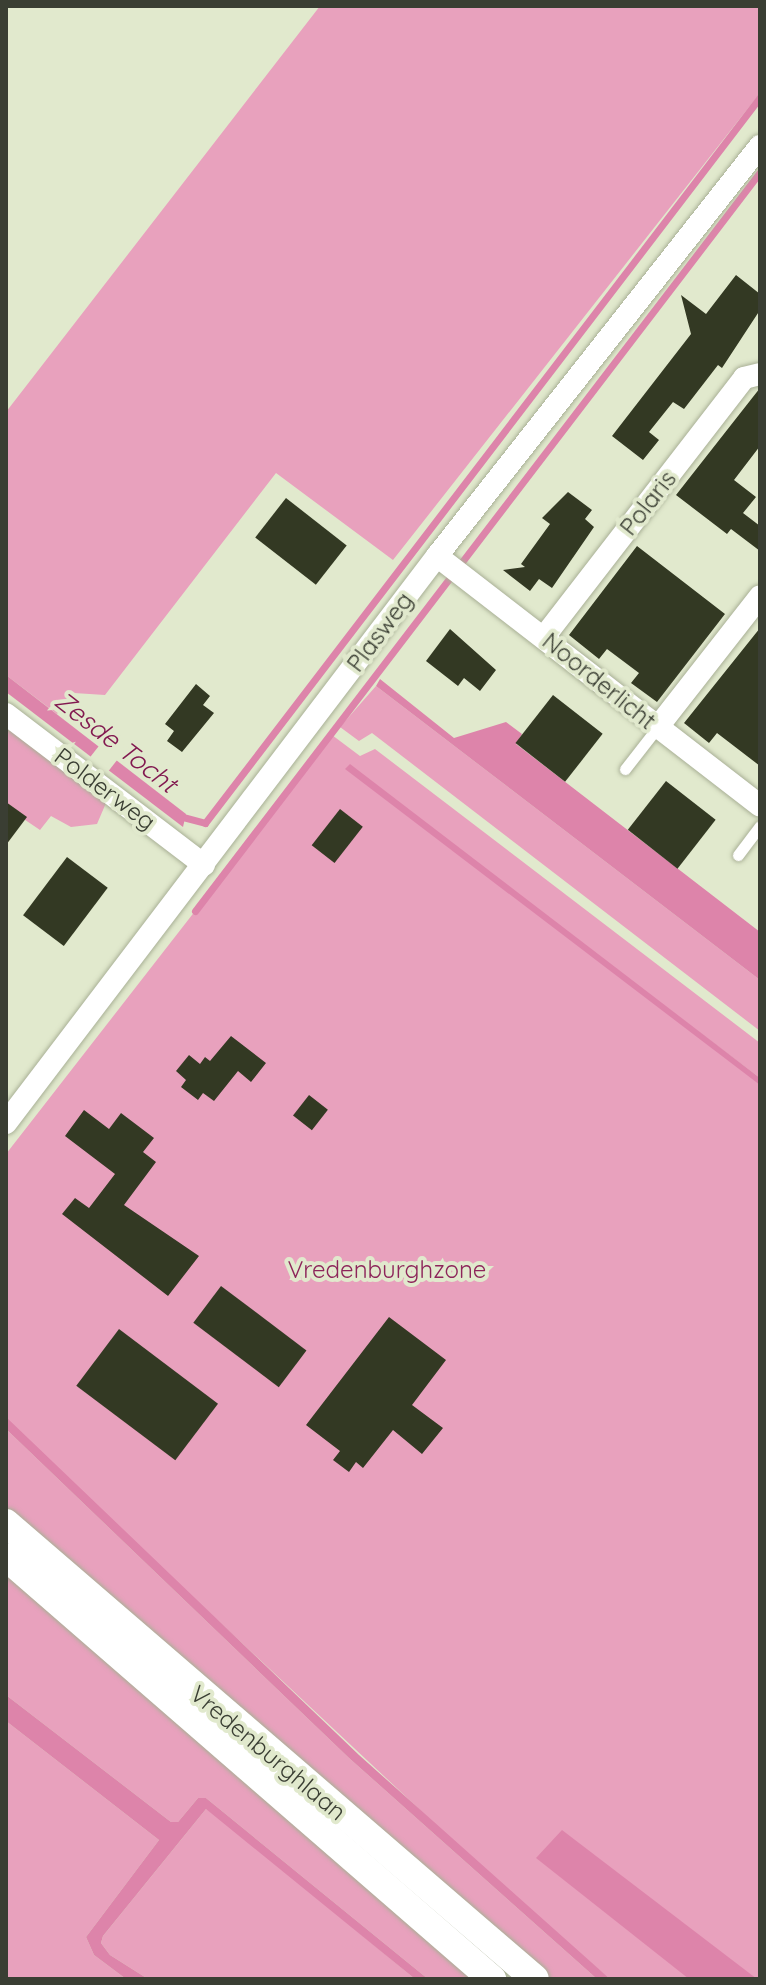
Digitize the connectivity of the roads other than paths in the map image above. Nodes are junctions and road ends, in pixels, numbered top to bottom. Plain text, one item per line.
1 (760, 146) edge
2 (757, 373) edge
3 (437, 556) junction
4 (760, 596) edge
5 (544, 637) junction
6 (6, 714) edge
7 (657, 728) junction
8 (625, 769) dead end
9 (760, 806) edge
10 (760, 826) edge
11 (738, 855) dead end
12 (204, 865) junction
13 (6, 1123) edge
14 (6, 1523) edge
15 (6, 1557) edge
16 (492, 1979) edge
17 (535, 1979) edge

1 - 3 street, Plasweg
2 - 5 street, Polaris
3 - 5 street, Noorderlicht
3 - 12 street, Plasweg
4 - 7 street
5 - 7 street, Noorderlicht
6 - 12 street, Polderweg
7 - 8 lane
7 - 9 street, Noorderlicht
10 - 11 lane
12 - 13 street, Plasweg
14 - 17 street, Vredenburghlaan
15 - 16 street, Vredenburghlaan

